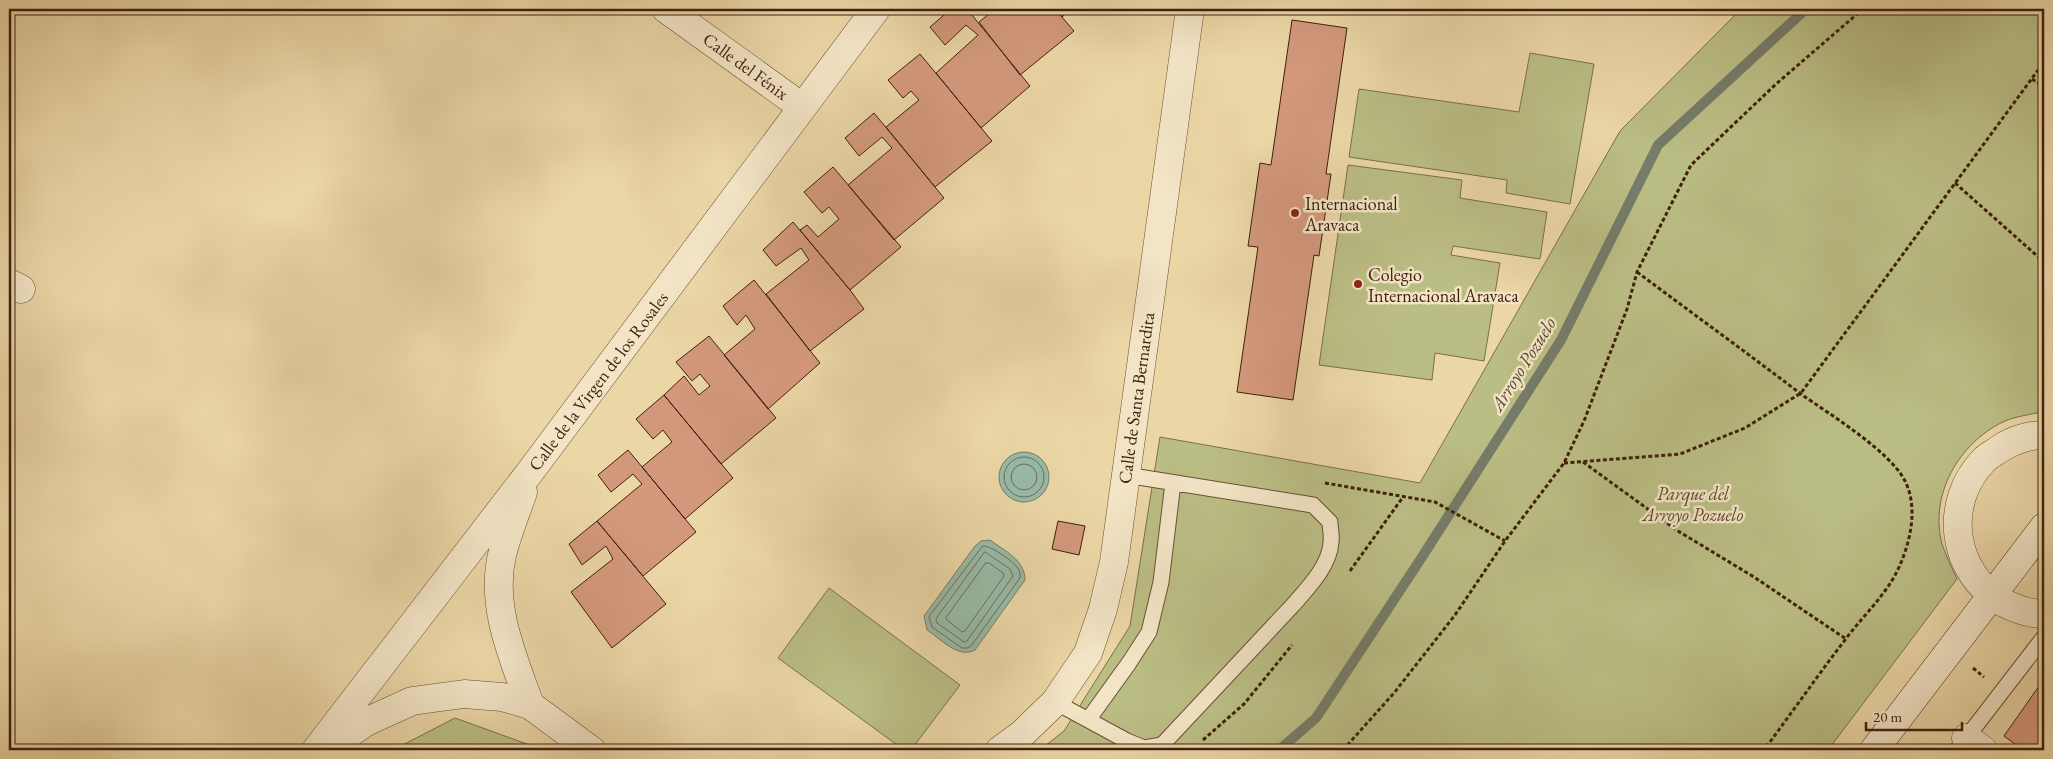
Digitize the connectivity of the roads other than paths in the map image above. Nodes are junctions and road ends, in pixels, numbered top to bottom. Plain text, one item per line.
1 (666, 9) edge
2 (876, 9) edge
3 (1190, 9) edge
4 (802, 107) junction
5 (2044, 434) edge
6 (530, 472) junction
7 (1126, 475) junction
8 (1173, 483) junction
9 (2044, 527) edge
10 (1991, 596) junction
11 (2044, 614) edge
12 (2044, 637) edge
13 (1054, 702) junction
14 (530, 705) junction
15 (1088, 720) junction
16 (1969, 746) edge
17 (316, 750) edge
18 (325, 750) edge
19 (591, 750) edge
20 (1000, 750) edge
21 (1874, 750) edge

1 - 4 street, Calle del Fénix
2 - 4 street, Calle de la Virgen de los Rosales
3 - 7 street, Calle de Santa Bernardita
4 - 6 street, Calle de la Virgen de los Rosales
5 - 10 street
6 - 14 street
6 - 17 street, Calle de la Virgen de los Rosales
7 - 8 lane
7 - 13 street, Calle de Santa Bernardita
8 - 15 lane
8 - 15 lane
9 - 10 street
10 - 11 street
10 - 21 street
12 - 16 lane
13 - 15 lane
13 - 20 street, Calle de Santa Bernardita
14 - 18 street
14 - 19 street

